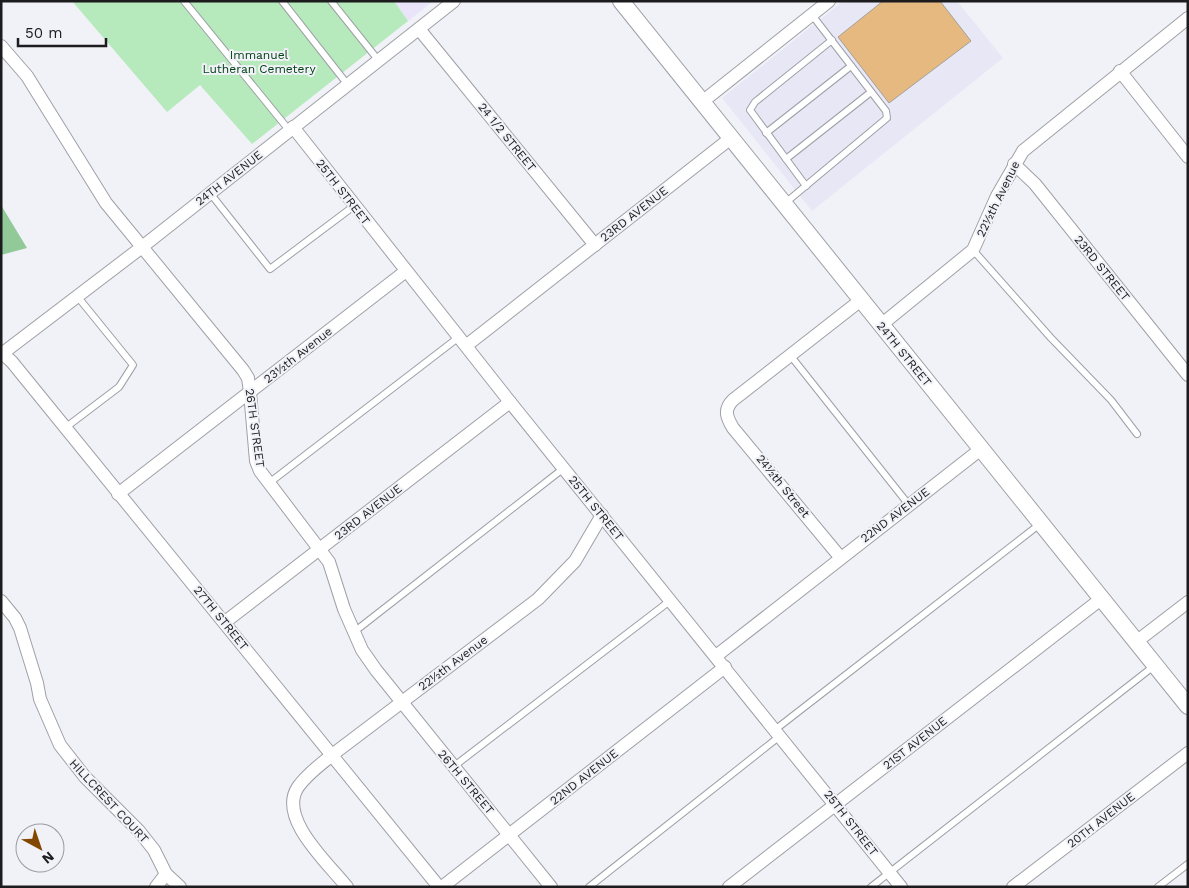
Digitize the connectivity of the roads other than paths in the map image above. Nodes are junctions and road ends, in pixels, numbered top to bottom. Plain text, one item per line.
1 (184, 1) edge
2 (282, 1) edge
3 (331, 1) edge
4 (454, 1) edge
5 (621, 1) edge
6 (829, 1) edge
7 (812, 15) junction
8 (1188, 18) edge
9 (420, 29) junction
10 (832, 40) junction
11 (1, 46) edge
12 (379, 61) junction
13 (851, 66) junction
14 (1120, 71) junction
15 (348, 84) junction
16 (871, 92) junction
17 (702, 102) junction
18 (291, 129) junction
19 (766, 133) junction
20 (730, 138) junction
21 (1188, 157) edge
22 (786, 159) junction
23 (1014, 164) junction
24 (806, 186) junction
25 (210, 193) junction
26 (784, 204) junction
27 (354, 206) junction
28 (595, 244) junction
29 (142, 247) junction
30 (973, 250) junction
31 (406, 271) junction
32 (77, 296) junction
33 (861, 300) junction
34 (881, 325) junction
35 (463, 341) junction
36 (2, 353) edge
37 (790, 355) junction
38 (1188, 375) edge
39 (250, 392) junction
40 (510, 402) junction
41 (65, 428) junction
42 (1137, 434) dead end
43 (980, 449) junction
44 (564, 468) junction
45 (268, 484) junction
46 (118, 494) junction
47 (909, 504) junction
48 (602, 515) junction
49 (1041, 523) junction
50 (321, 549) junction
51 (840, 557) junction
52 (1101, 599) junction
53 (671, 600) junction
54 (1, 601) edge
55 (1188, 602) edge
56 (225, 622) junction
57 (354, 632) junction
58 (1136, 642) junction
59 (716, 656) junction
60 (1155, 666) junction
61 (726, 667) junction
62 (400, 703) junction
63 (1188, 706) edge
64 (778, 732) junction
65 (1188, 752) edge
66 (332, 756) junction
67 (453, 767) junction
68 (836, 804) junction
69 (510, 835) junction
70 (1188, 864) edge
71 (890, 872) junction
72 (166, 874) junction
73 (156, 887) edge
74 (180, 887) edge
75 (347, 887) edge
76 (441, 887) edge
77 (551, 887) edge
78 (589, 887) edge
79 (729, 887) edge
80 (871, 887) edge
81 (902, 887) edge
82 (1013, 887) edge
83 (1158, 887) edge

1 - 18 lane
2 - 15 lane
3 - 12 lane
4 - 9 street, 24TH AVENUE
5 - 17 street, 24TH STREET
6 - 7 street
7 - 10 lane
7 - 17 street
8 - 14 street, 22½th Avenue
9 - 12 street, 24TH AVENUE
9 - 28 street, 24 1/2 STREET
10 - 13 lane
10 - 19 lane
11 - 29 street, 26TH STREET
12 - 15 street, 24TH AVENUE
13 - 16 lane
13 - 19 lane
14 - 21 street
14 - 23 street, 22½th Avenue
15 - 18 street, 24TH AVENUE
16 - 22 lane
16 - 24 lane
17 - 20 street, 24TH STREET
18 - 25 street, 24TH AVENUE
18 - 27 street, 25TH STREET
19 - 22 lane
20 - 26 street, 24TH STREET
20 - 28 street, 23RD AVENUE
22 - 24 lane
23 - 30 street, 22½th Avenue
23 - 38 street, 23RD STREET
24 - 26 lane
25 - 27 lane
25 - 29 street, 24TH AVENUE
26 - 33 street, 24TH STREET
27 - 31 street, 25TH STREET
28 - 35 street, 23RD AVENUE
29 - 32 street, 24TH AVENUE
29 - 39 street, 26TH STREET
30 - 34 street, 22½th Avenue
30 - 42 lane
31 - 35 street, 25TH STREET
31 - 39 street, 23½th Avenue
32 - 36 street, 24TH AVENUE
32 - 41 lane
33 - 34 street, 24TH STREET
33 - 37 street
34 - 43 street, 24TH STREET
35 - 40 street, 25TH STREET
35 - 45 lane
36 - 41 street, 27TH STREET
37 - 47 lane
37 - 51 street, 24½th Street
39 - 45 street, 26TH STREET
39 - 46 street, 23½th Avenue
40 - 44 street, 25TH STREET
40 - 50 street, 23RD AVENUE
41 - 46 street, 27TH STREET
43 - 47 street, 22ND AVENUE
43 - 49 street, 24TH STREET
44 - 48 street, 25TH STREET
44 - 57 lane
45 - 50 street, 26TH STREET
46 - 56 street, 27TH STREET
47 - 51 street, 22ND AVENUE
48 - 53 street, 25TH STREET
48 - 62 street, 22½th Avenue
49 - 52 street, 24TH STREET
49 - 64 lane
50 - 56 street, 23RD AVENUE
50 - 57 street, 26TH STREET
51 - 59 street, 22ND AVENUE
52 - 58 street, 24TH STREET
52 - 68 street, 21ST AVENUE
53 - 59 street, 25TH STREET
53 - 67 lane
54 - 72 street, HILLCREST COURT
55 - 58 street
56 - 66 street, 27TH STREET
57 - 62 street, 26TH STREET
58 - 60 street, 24TH STREET
59 - 61 street, 25TH STREET
60 - 63 street, 24TH STREET
60 - 71 lane
61 - 64 street, 25TH STREET
61 - 69 street, 22ND AVENUE
62 - 66 street, 22½th Avenue
62 - 67 street, 26TH STREET
64 - 68 street, 25TH STREET
64 - 78 lane
65 - 82 street, 20TH AVENUE
66 - 75 street, 22½th Avenue
66 - 76 street, 27TH STREET
67 - 69 street, 26TH STREET
68 - 71 street, 25TH STREET
68 - 79 street, 21ST AVENUE
69 - 76 street, 22ND AVENUE
69 - 77 street, 26TH STREET
70 - 83 lane
71 - 80 lane
71 - 81 street, 25TH STREET
72 - 73 street
72 - 74 street, HILLCREST COURT

